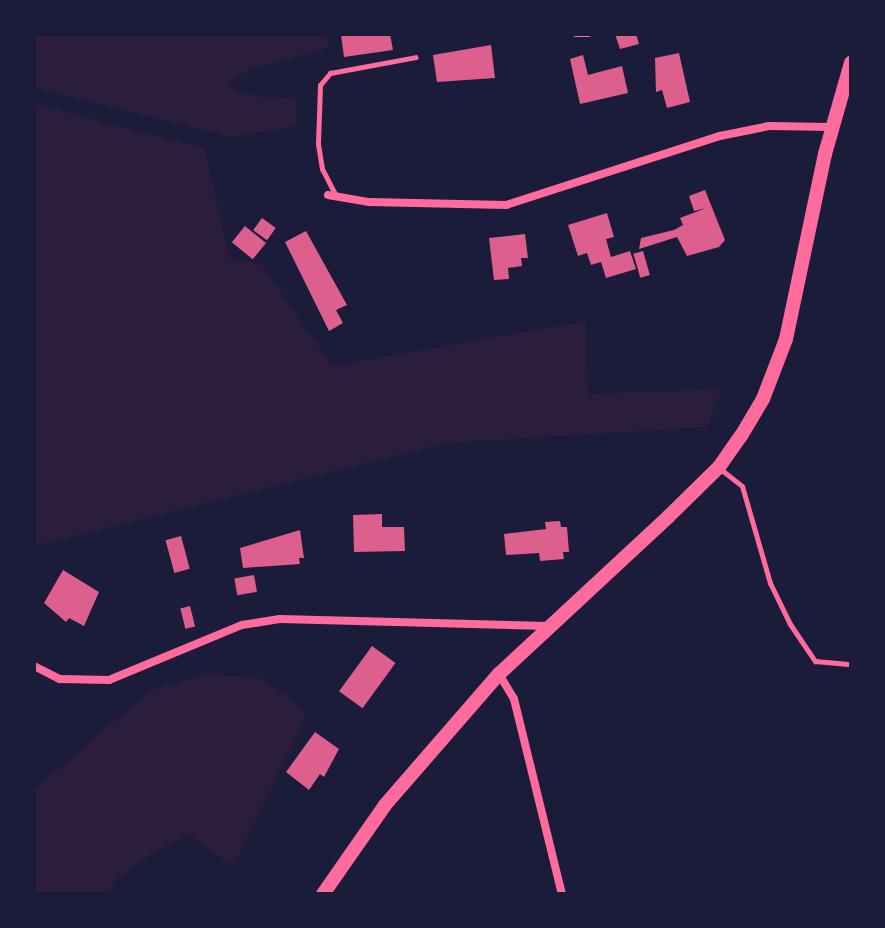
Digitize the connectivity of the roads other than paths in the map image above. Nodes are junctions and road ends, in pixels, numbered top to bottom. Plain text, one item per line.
1 (575, 34) edge
2 (588, 34) edge
3 (416, 57) dead end
4 (851, 63) edge
5 (831, 127) junction
6 (332, 196) joint
7 (719, 467) junction
8 (550, 626) junction
9 (851, 664) edge
10 (34, 666) edge
11 (499, 674) junction
12 (323, 894) edge
13 (562, 894) edge

1 - 2 lane
3 - 6 lane
4 - 5 main road
5 - 6 street
5 - 7 main road
7 - 8 main road
7 - 9 lane
8 - 10 street
8 - 11 main road
11 - 12 main road
11 - 13 street

